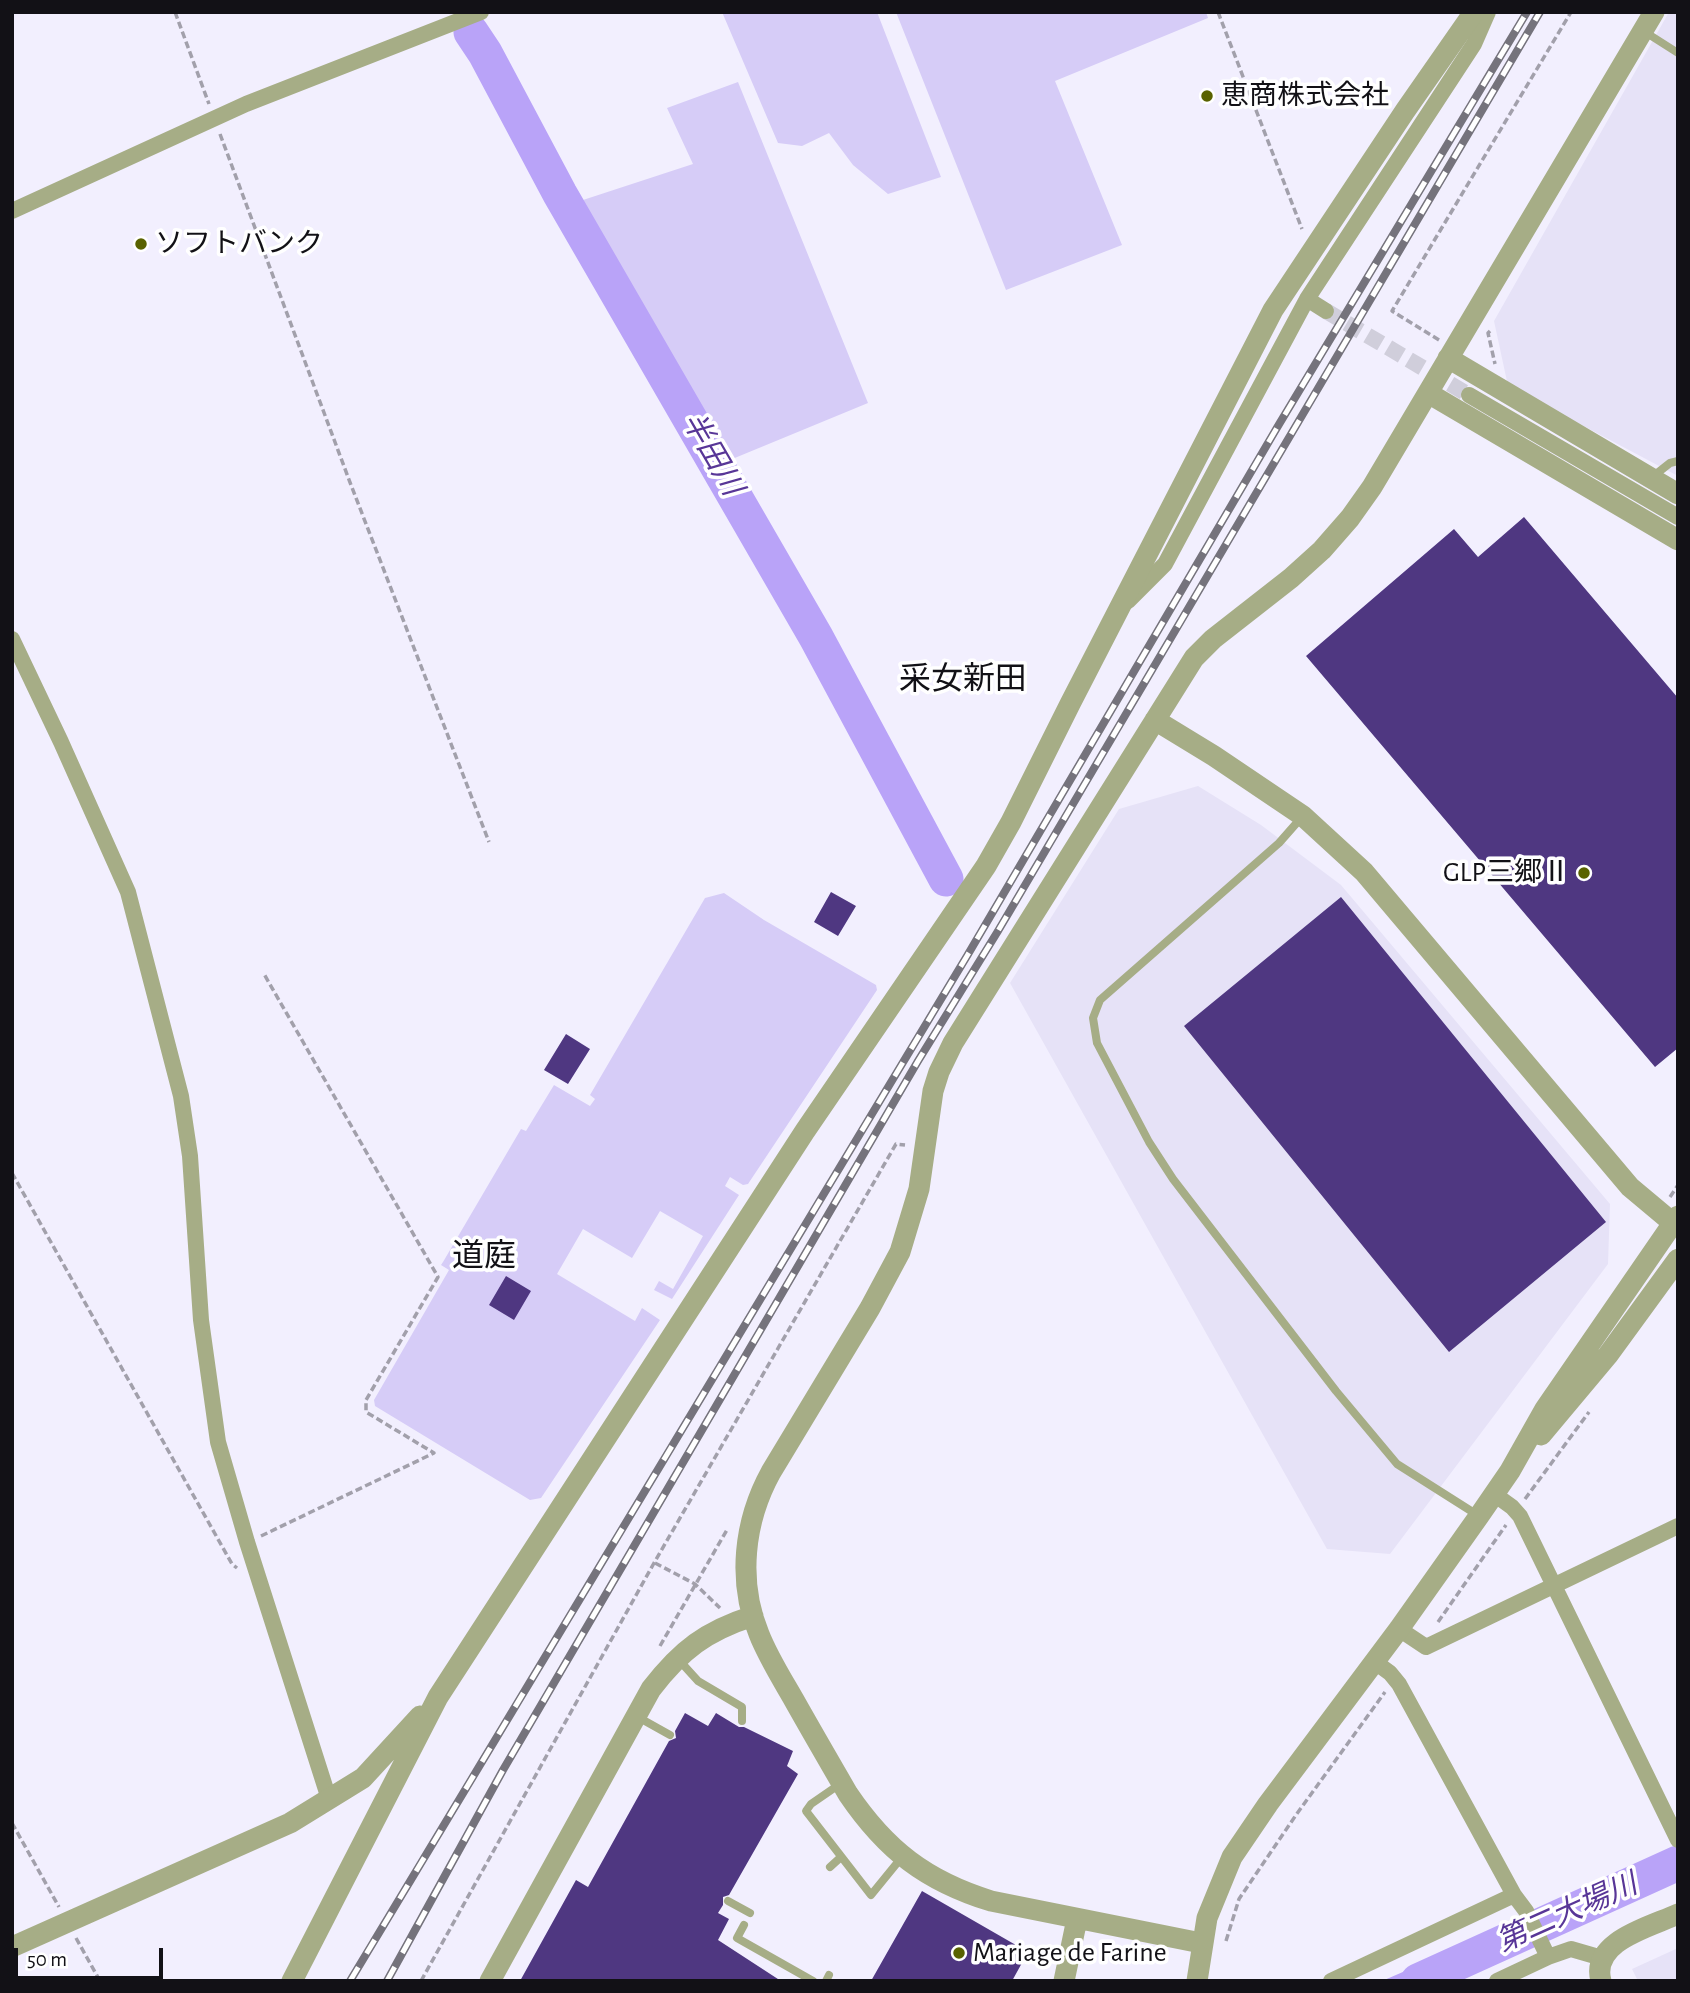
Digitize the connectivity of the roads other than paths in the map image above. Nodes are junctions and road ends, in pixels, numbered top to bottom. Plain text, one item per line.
1 (481, 12) edge
2 (1474, 12) edge
3 (1488, 12) edge
4 (1654, 12) edge
5 (1643, 31) junction
6 (1678, 53) edge
7 (12, 212) edge
8 (1307, 299) junction
9 (1326, 311) tunnel mouth
10 (1451, 353) junction
11 (1428, 393) junction
12 (1469, 395) tunnel mouth
13 (1678, 461) edge
14 (1651, 478) junction
15 (1678, 494) edge
16 (1678, 517) edge
17 (1678, 540) edge
18 (1119, 610) junction
19 (12, 639) edge
20 (1155, 720) junction
21 (1303, 816) junction
22 (1675, 1220) edge
23 (1678, 1259) edge
24 (1510, 1471) junction
25 (1494, 1494) junction
26 (1479, 1516) junction
27 (1678, 1526) edge
28 (1555, 1586) junction
29 (753, 1616) junction
30 (1399, 1629) junction
31 (677, 1658) junction
32 (1375, 1662) junction
33 (438, 1697) junction
34 (636, 1716) junction
35 (742, 1721) dead end
36 (670, 1735) dead end
37 (842, 1783) junction
38 (329, 1800) junction
39 (1678, 1840) edge
40 (841, 1857) junction
41 (902, 1857) junction
42 (830, 1867) dead end
43 (1514, 1895) junction
44 (728, 1902) dead end
45 (750, 1913) dead end
46 (1678, 1914) edge
47 (1077, 1919) junction
48 (744, 1925) dead end
49 (1201, 1943) junction
50 (12, 1947) edge
51 (1548, 1957) junction
52 (1602, 1958) junction
53 (292, 1981) edge
54 (490, 1981) edge
55 (813, 1981) edge
56 (1064, 1981) edge
57 (1197, 1981) edge
58 (1331, 1981) edge
59 (1497, 1981) edge
60 (1601, 1981) edge

1 - 7 street
2 - 18 street
3 - 8 street
4 - 5 street
5 - 6 lane
5 - 10 street
8 - 9 street
8 - 18 street
10 - 11 street
10 - 14 street
11 - 17 street
11 - 20 street
12 - 16 street
13 - 14 lane
14 - 15 street
18 - 33 street
19 - 38 street
20 - 21 street
20 - 29 street
21 - 22 street
21 - 26 lane
22 - 24 street
23 - 24 street
24 - 25 street
25 - 26 street
25 - 28 street
26 - 30 street
27 - 28 street
28 - 30 street
28 - 39 street
29 - 31 street
29 - 37 street
30 - 32 street
31 - 34 street
31 - 35 lane
32 - 43 street
32 - 49 street
33 - 38 street
33 - 53 street
34 - 36 lane
34 - 54 street
37 - 40 lane
37 - 41 street
38 - 50 street
40 - 41 lane
40 - 42 lane
41 - 47 street
43 - 51 street
43 - 58 street
44 - 45 lane
46 - 52 street
47 - 49 street
47 - 56 street
48 - 55 lane
49 - 57 street
51 - 52 street
51 - 59 street
52 - 60 street

